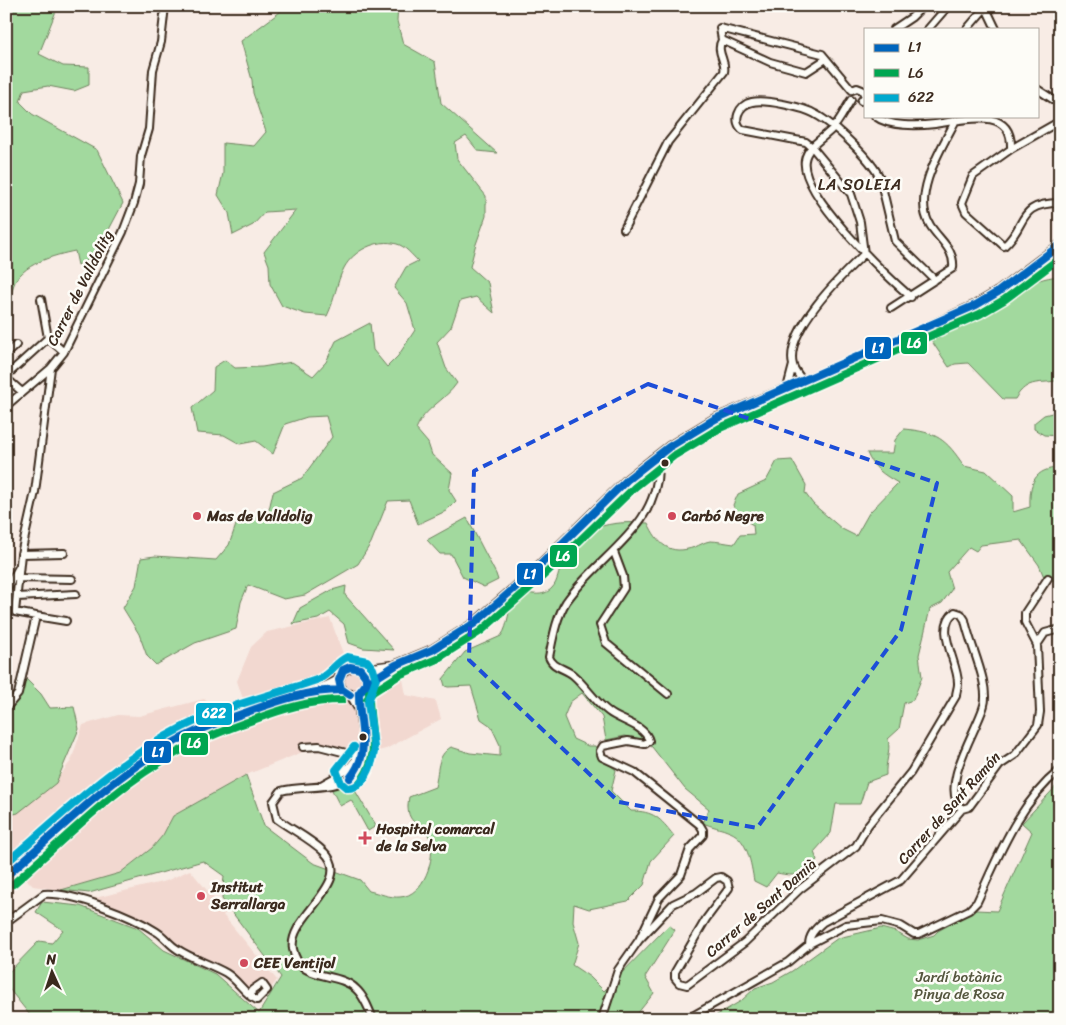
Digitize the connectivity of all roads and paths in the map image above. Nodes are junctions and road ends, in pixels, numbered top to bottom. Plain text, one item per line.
1 (165, 6) edge
2 (923, 6) edge
3 (948, 6) edge
4 (985, 7) edge
5 (896, 28) edge
6 (929, 28) edge
7 (968, 28) edge
8 (996, 28) edge
9 (722, 40) junction
10 (826, 60) junction
11 (863, 88) edge
12 (852, 90) junction
13 (1038, 90) edge
14 (851, 100) junction
15 (863, 103) edge
16 (1060, 104) edge
17 (878, 118) edge
18 (956, 120) junction
19 (1060, 121) edge
20 (834, 128) junction
21 (812, 147) junction
22 (1011, 149) junction
23 (1060, 203) edge
24 (624, 229) dead end
25 (1060, 245) edge
26 (864, 254) junction
27 (935, 280) junction
28 (910, 297) junction
29 (41, 299) dead end
30 (891, 308) dead end
31 (48, 338) junction
32 (16, 345) dead end
33 (64, 352) junction
34 (6, 354) edge
35 (793, 365) junction
36 (6, 366) edge
37 (51, 368) junction
38 (6, 376) edge
39 (803, 382) junction
40 (787, 388) junction
41 (22, 392) junction
42 (6, 406) edge
43 (652, 460) junction
44 (614, 552) junction
45 (64, 553) dead end
46 (21, 554) junction
47 (20, 566) junction
48 (19, 578) junction
49 (1048, 578) dead end
50 (72, 579) dead end
51 (6, 590) edge
52 (76, 594) dead end
53 (17, 597) junction
54 (36, 616) junction
55 (66, 620) dead end
56 (1060, 629) edge
57 (1036, 645) junction
58 (396, 665) junction
59 (362, 670) junction
60 (338, 680) junction
61 (366, 684) junction
62 (320, 690) junction
63 (350, 693) junction
64 (668, 694) dead end
65 (6, 708) edge
66 (303, 747) dead end
67 (364, 750) junction
68 (349, 754) junction
69 (358, 756) junction
70 (362, 764) junction
71 (1060, 770) edge
72 (346, 771) junction
73 (317, 786) junction
74 (962, 809) junction
75 (6, 876) edge
76 (6, 922) edge
77 (639, 940) junction
78 (809, 945) junction
79 (250, 997) dead end
80 (373, 1019) edge
81 (602, 1019) edge
82 (687, 1019) edge

1 - 33 street, Carrer de Valldolitg
2 - 5 street
3 - 6 street
4 - 7 street
4 - 8 street
9 - 10 street
9 - 10 street
9 - 24 street
10 - 12 street
11 - 12 street
12 - 14 street
13 - 16 street
14 - 15 street
14 - 20 street
17 - 18 street
18 - 22 street
18 - 27 street
19 - 22 street
20 - 21 street
20 - 21 street
20 - 27 street
21 - 26 street
21 - 26 street
22 - 23 street
25 - 39 main road
26 - 28 street
26 - 35 street
27 - 28 street
28 - 30 street
29 - 31 street
31 - 33 street
31 - 38 street
32 - 34 street
33 - 37 street, Carrer de Valldolitg
35 - 39 street
35 - 40 street
36 - 38 street
37 - 41 street
37 - 46 street, Carrer de Valldolitg
38 - 41 street
39 - 40 main road
40 - 43 main road
41 - 42 street
43 - 44 street
43 - 58 main road
44 - 64 street
44 - 77 street
45 - 46 street
46 - 47 street, Carrer de Valldolitg
47 - 48 street, Carrer de Valldolitg
47 - 51 street
48 - 50 street
48 - 53 street, Carrer de Valldolitg
49 - 57 street
52 - 53 street
53 - 54 street
54 - 55 street
54 - 65 street
56 - 57 street
57 - 74 street, Carrer de Sant Ramón
58 - 59 main road
58 - 61 main road
59 - 60 main road
59 - 61 main road
60 - 62 main road
60 - 63 main road
61 - 63 main road
62 - 63 main road
62 - 75 main road
63 - 67 street
66 - 68 street
67 - 69 street
67 - 70 street
68 - 69 street
68 - 72 street
69 - 70 street
69 - 72 street
70 - 73 street
71 - 78 street
72 - 73 street
73 - 80 street
74 - 77 street, Carrer de Sant Damià
74 - 78 street, Carrer de Sant Ramón
76 - 79 street
77 - 81 street
78 - 82 street

